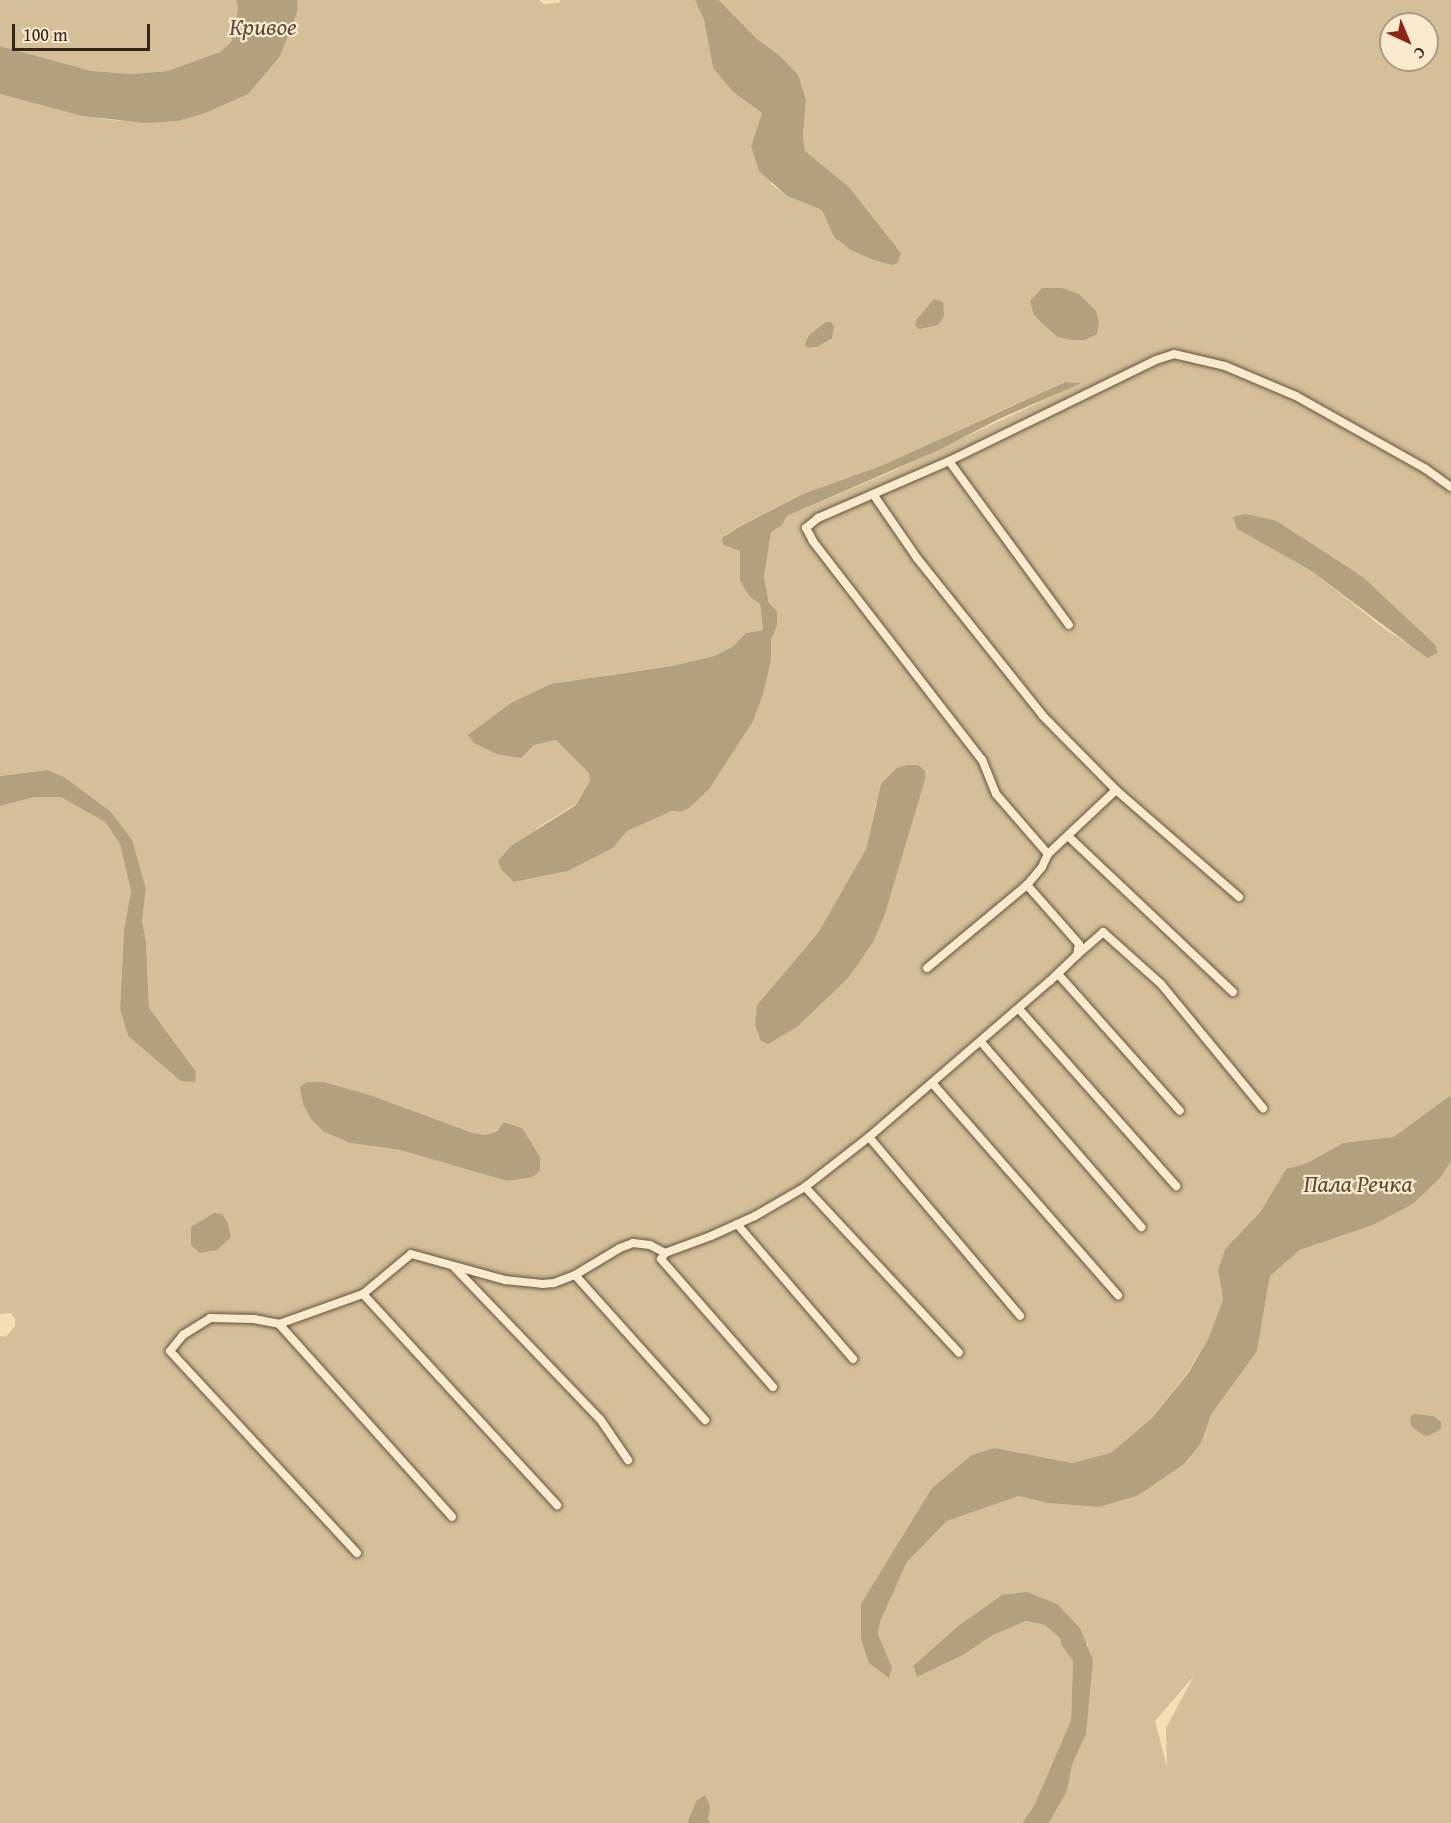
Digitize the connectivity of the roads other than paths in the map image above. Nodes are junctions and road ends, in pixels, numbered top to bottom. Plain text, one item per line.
1 (949, 461) junction
2 (1451, 487) edge
3 (873, 494) junction
4 (1069, 626) dead end
5 (1116, 790) junction
6 (1068, 836) junction
7 (1048, 854) junction
8 (1027, 885) junction
9 (1239, 897) dead end
10 (1077, 954) junction
11 (927, 968) dead end
12 (1058, 974) junction
13 (1233, 992) dead end
14 (1019, 1008) junction
15 (981, 1042) junction
16 (933, 1084) junction
17 (1263, 1108) dead end
18 (1180, 1111) dead end
19 (869, 1137) junction
20 (1176, 1186) dead end
21 (805, 1187) junction
22 (737, 1224) junction
23 (1141, 1227) dead end
24 (665, 1253) junction
25 (453, 1266) junction
26 (575, 1275) junction
27 (363, 1294) junction
28 (1118, 1295) dead end
29 (1020, 1316) dead end
30 (279, 1324) junction
31 (959, 1353) dead end
32 (853, 1359) dead end
33 (773, 1387) dead end
34 (705, 1420) dead end
35 (628, 1460) dead end
36 (557, 1504) dead end
37 (452, 1517) dead end
38 (357, 1553) dead end

1 - 2 street
1 - 3 street
1 - 4 street
3 - 5 street
3 - 7 street
5 - 6 street
5 - 9 street
6 - 7 street
6 - 13 street
7 - 8 street
8 - 10 street
8 - 11 street
10 - 12 street
10 - 17 street
12 - 14 street
12 - 18 street
14 - 15 street
14 - 20 street
15 - 16 street
15 - 23 street
16 - 19 street
16 - 28 street
19 - 21 street
19 - 29 street
21 - 22 street
21 - 31 street
22 - 24 street
22 - 32 street
24 - 26 street
24 - 33 street
25 - 26 street
25 - 27 street
25 - 35 street
26 - 34 street
27 - 30 street
27 - 36 street
30 - 37 street
30 - 38 street

